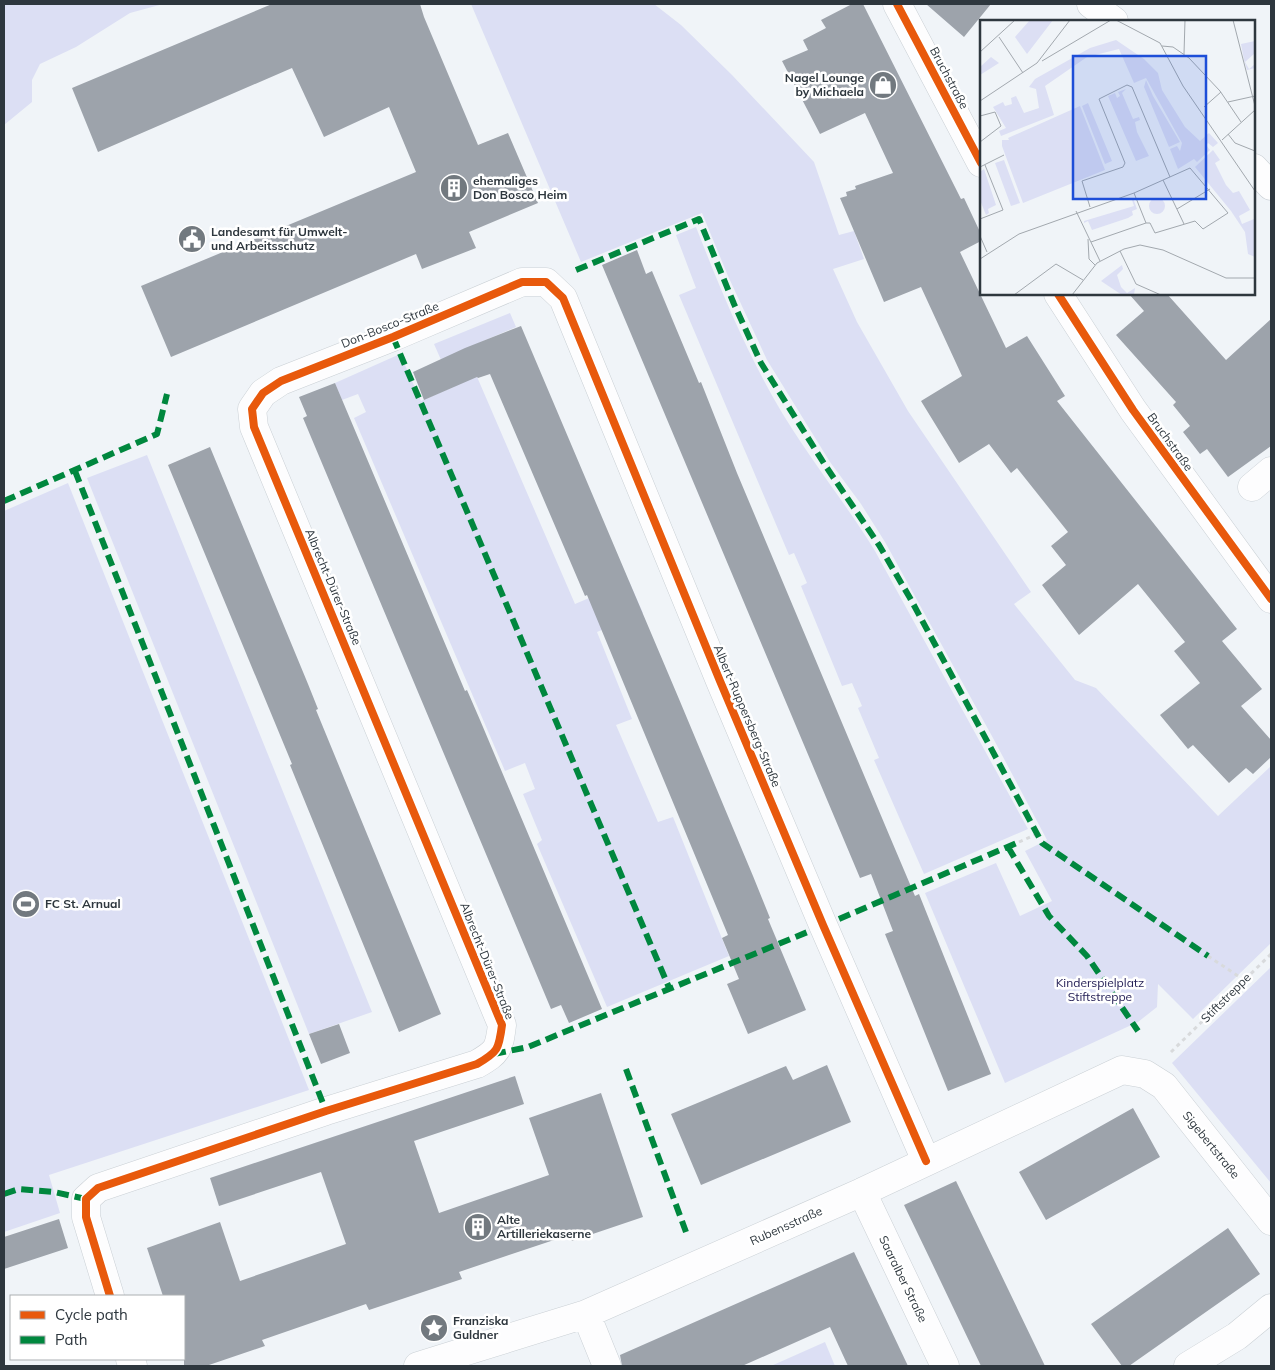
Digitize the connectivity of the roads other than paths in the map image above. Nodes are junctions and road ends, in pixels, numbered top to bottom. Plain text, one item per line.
1 (897, 4) edge
2 (1091, 4) edge
3 (1113, 20) edge
4 (980, 161) edge
5 (1255, 169) edge
6 (1271, 186) edge
7 (546, 282) joint
8 (1059, 295) edge
9 (252, 409) joint
10 (1271, 599) edge
11 (1145, 1074) joint
12 (926, 1161) junction
13 (862, 1192) junction
14 (1271, 1221) edge
15 (110, 1295) edge
16 (1271, 1308) edge
17 (586, 1314) junction
18 (418, 1366) edge
19 (607, 1366) edge
20 (945, 1366) edge
21 (1188, 1366) edge

1 - 4 street, Bruchstraße
2 - 3 street
5 - 6 street
7 - 9 street, Don-Bosco-Straße
7 - 12 street, Albert-Ruppersberg-Straße
8 - 10 street, Bruchstraße
9 - 15 street, Albrecht-Dürer-Straße
11 - 12 street, Rubensstraße
11 - 14 street, Sigebertstraße
12 - 13 street, Rubensstraße
13 - 17 street, Rubensstraße
13 - 20 street, Saaralber Straße
16 - 21 street
17 - 18 street, Rubensstraße
17 - 19 street

